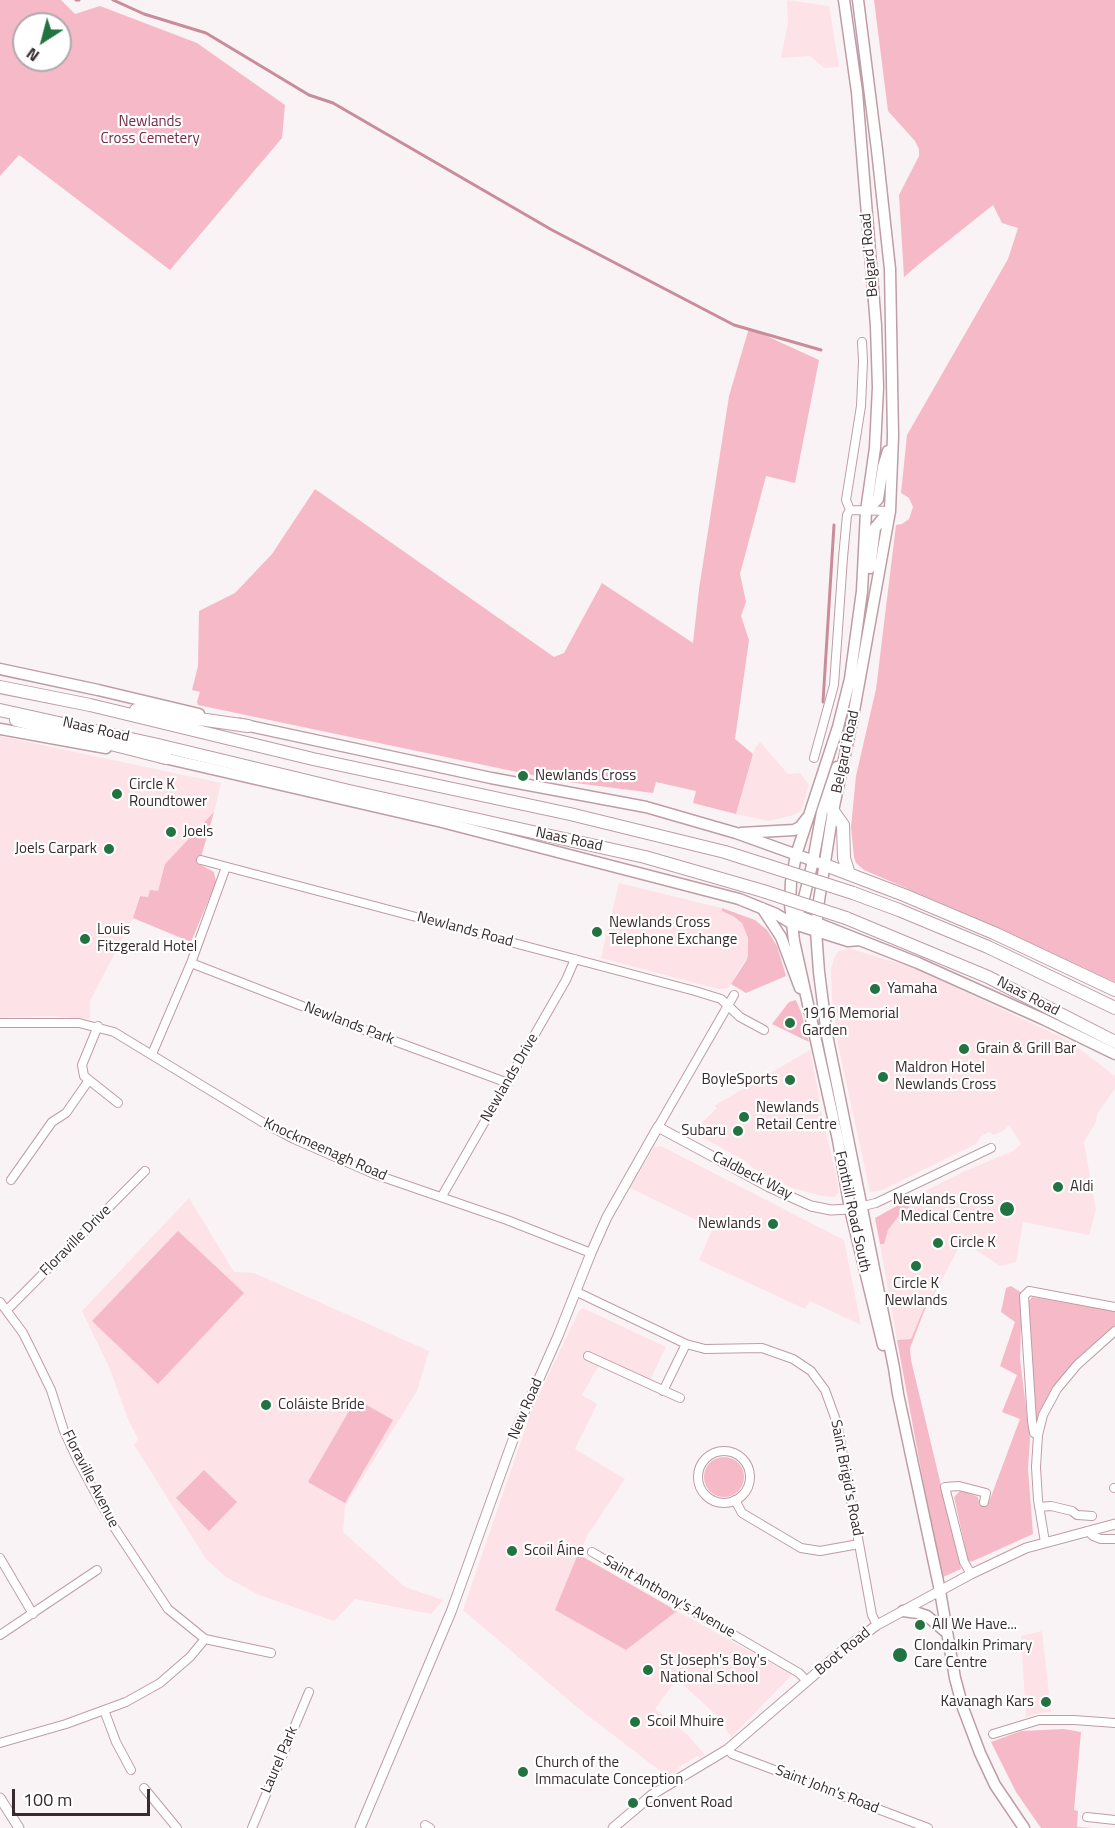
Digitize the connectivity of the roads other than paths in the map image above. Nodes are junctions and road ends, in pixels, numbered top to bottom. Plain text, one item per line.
1 (844, 0) edge
2 (858, 0) edge
3 (862, 342) dead end
4 (893, 436) junction
5 (850, 510) junction
6 (866, 511) junction
7 (890, 511) junction
8 (862, 591) junction
9 (0, 669) edge
10 (0, 687) edge
11 (90, 705) junction
12 (0, 710) edge
13 (0, 716) edge
14 (249, 726) junction
15 (0, 729) edge
16 (848, 740) junction
17 (166, 758) junction
18 (814, 758) dead end
19 (833, 811) junction
20 (811, 813) junction
21 (736, 833) junction
22 (796, 855) junction
23 (201, 860) dead end
24 (819, 863) junction
25 (226, 867) junction
26 (849, 874) junction
27 (762, 907) junction
28 (792, 914) junction
29 (816, 927) junction
30 (838, 938) junction
31 (860, 940) junction
32 (575, 959) junction
33 (818, 959) junction
34 (191, 963) junction
35 (1115, 990) edge
36 (734, 995) dead end
37 (727, 1005) junction
38 (809, 1008) junction
39 (1115, 1008) edge
40 (0, 1023) edge
41 (98, 1026) junction
42 (764, 1030) dead end
43 (1115, 1042) edge
44 (152, 1054) junction
45 (1115, 1054) edge
46 (89, 1080) junction
47 (508, 1083) junction
48 (118, 1103) dead end
49 (658, 1127) junction
50 (991, 1148) dead end
51 (145, 1171) dead end
52 (11, 1180) dead end
53 (442, 1196) junction
54 (862, 1207) junction
55 (850, 1209) junction
56 (591, 1253) junction
57 (577, 1292) junction
58 (0, 1302) edge
59 (1115, 1307) edge
60 (7, 1310) junction
61 (1115, 1330) edge
62 (686, 1344) junction
63 (588, 1356) dead end
64 (663, 1390) junction
65 (898, 1394) junction
66 (680, 1398) dead end
67 (1038, 1435) junction
68 (735, 1500) junction
69 (984, 1502) dead end
70 (1039, 1506) junction
71 (1092, 1516) dead end
72 (1115, 1524) edge
73 (1088, 1531) junction
74 (1115, 1539) edge
75 (1045, 1542) junction
76 (859, 1544) junction
77 (592, 1552) dead end
78 (0, 1558) edge
79 (97, 1570) dead end
80 (971, 1574) junction
81 (940, 1591) junction
82 (903, 1611) junction
83 (33, 1614) junction
84 (877, 1625) junction
85 (947, 1633) junction
86 (0, 1635) edge
87 (205, 1639) junction
88 (271, 1653) dead end
89 (807, 1681) junction
90 (309, 1692) dead end
91 (104, 1710) junction
92 (1115, 1723) edge
93 (993, 1734) dead end
94 (0, 1743) edge
95 (728, 1749) junction
96 (131, 1770) dead end
97 (144, 1788) dead end
98 (0, 1798) edge
99 (1087, 1817) dead end
100 (1115, 1820) edge
101 (19, 1828) edge
102 (177, 1828) edge
103 (252, 1828) edge
104 (360, 1828) edge
105 (614, 1828) edge
106 (928, 1828) edge
107 (1023, 1828) edge

1 - 6 main road, Belgard Road
2 - 4 main road, Belgard Road
3 - 5 street, Belgard Road
4 - 6 main road, Belgard Road
4 - 7 main road, Belgard Road
5 - 6 street
5 - 18 street, Belgard Road
6 - 7 street
6 - 8 main road, Belgard Road
7 - 8 main road, Belgard Road
7 - 16 main road, Belgard Road
8 - 20 main road, Belgard Road
9 - 14 main road
10 - 11 highway, Naas Road
11 - 14 highway
11 - 39 highway, Naas Road, bridge
12 - 43 highway, Naas Road, bridge
13 - 17 highway
14 - 21 main road
15 - 17 main road, Naas Road
16 - 19 main road, Belgard Road
16 - 24 main road
17 - 27 main road, Naas Road
19 - 24 main road, Belgard Road
19 - 26 highway
20 - 21 main road
20 - 22 main road, Belgard Road
21 - 22 main road
22 - 24 main road
22 - 28 main road, Belgard Road
23 - 25 street, Newlands Road
24 - 26 highway
24 - 28 main road
24 - 29 main road, Belgard Road
25 - 32 street, Newlands Road
25 - 34 street
26 - 35 highway
27 - 28 main road, Naas Road
27 - 38 main road
28 - 29 main road, Naas Road
28 - 38 main road, Fonthill Road South
29 - 30 main road
29 - 31 main road
29 - 33 main road, Fonthill Road South
30 - 31 main road
30 - 33 main road
31 - 45 main road
32 - 37 street, Newlands Road
32 - 47 street, Newlands Drive
33 - 54 main road, Fonthill Road South
34 - 44 street
34 - 47 street, Newlands Park
36 - 37 street, New Road
37 - 42 street, Newlands Road
37 - 49 street, New Road
38 - 55 main road, Fonthill Road South
40 - 41 street, Knockmeenagh Road
41 - 44 street, Knockmeenagh Road
41 - 46 street
44 - 53 street, Knockmeenagh Road
46 - 48 street
46 - 52 street
47 - 53 street, Newlands Drive
49 - 55 street, Caldbeck Way
49 - 56 street, New Road
50 - 54 street
51 - 60 street, Floraville Drive
53 - 56 street, Knockmeenagh Road
54 - 55 street
54 - 65 main road, Fonthill Road South
55 - 65 main road, Fonthill Road South
56 - 57 street, New Road
57 - 62 street, Saint Brigid's Road
57 - 104 street, New Road
58 - 60 street, Floraville Avenue
59 - 67 street
60 - 87 street, Floraville Avenue
61 - 67 street
62 - 64 street
62 - 76 street, Saint Brigid's Road
63 - 64 street
64 - 66 street
65 - 81 main road, Fonthill Road South
67 - 70 street
68 - 68 street
68 - 76 street
69 - 80 street
70 - 71 street
70 - 75 street
72 - 73 street, Boot Road
73 - 74 street
73 - 75 street, Boot Road
75 - 80 street, Boot Road
76 - 84 street, Saint Brigid's Road
77 - 89 street, Saint Anthony's Avenue
78 - 83 street
79 - 83 street
80 - 81 street, Boot Road
81 - 82 street, Boot Road
81 - 85 main road, Fonthill Road South
82 - 84 street, Boot Road
82 - 85 main road
83 - 86 street
84 - 89 street, Boot Road
85 - 107 main road, Fonthill Road South
87 - 88 street, Floraville Avenue
87 - 91 street
89 - 95 street, Boot Road
90 - 103 street, Laurel Park
91 - 94 street
91 - 96 street
92 - 93 street
95 - 105 street
95 - 106 street, Saint John's Road
97 - 102 street
98 - 101 street
99 - 100 street

